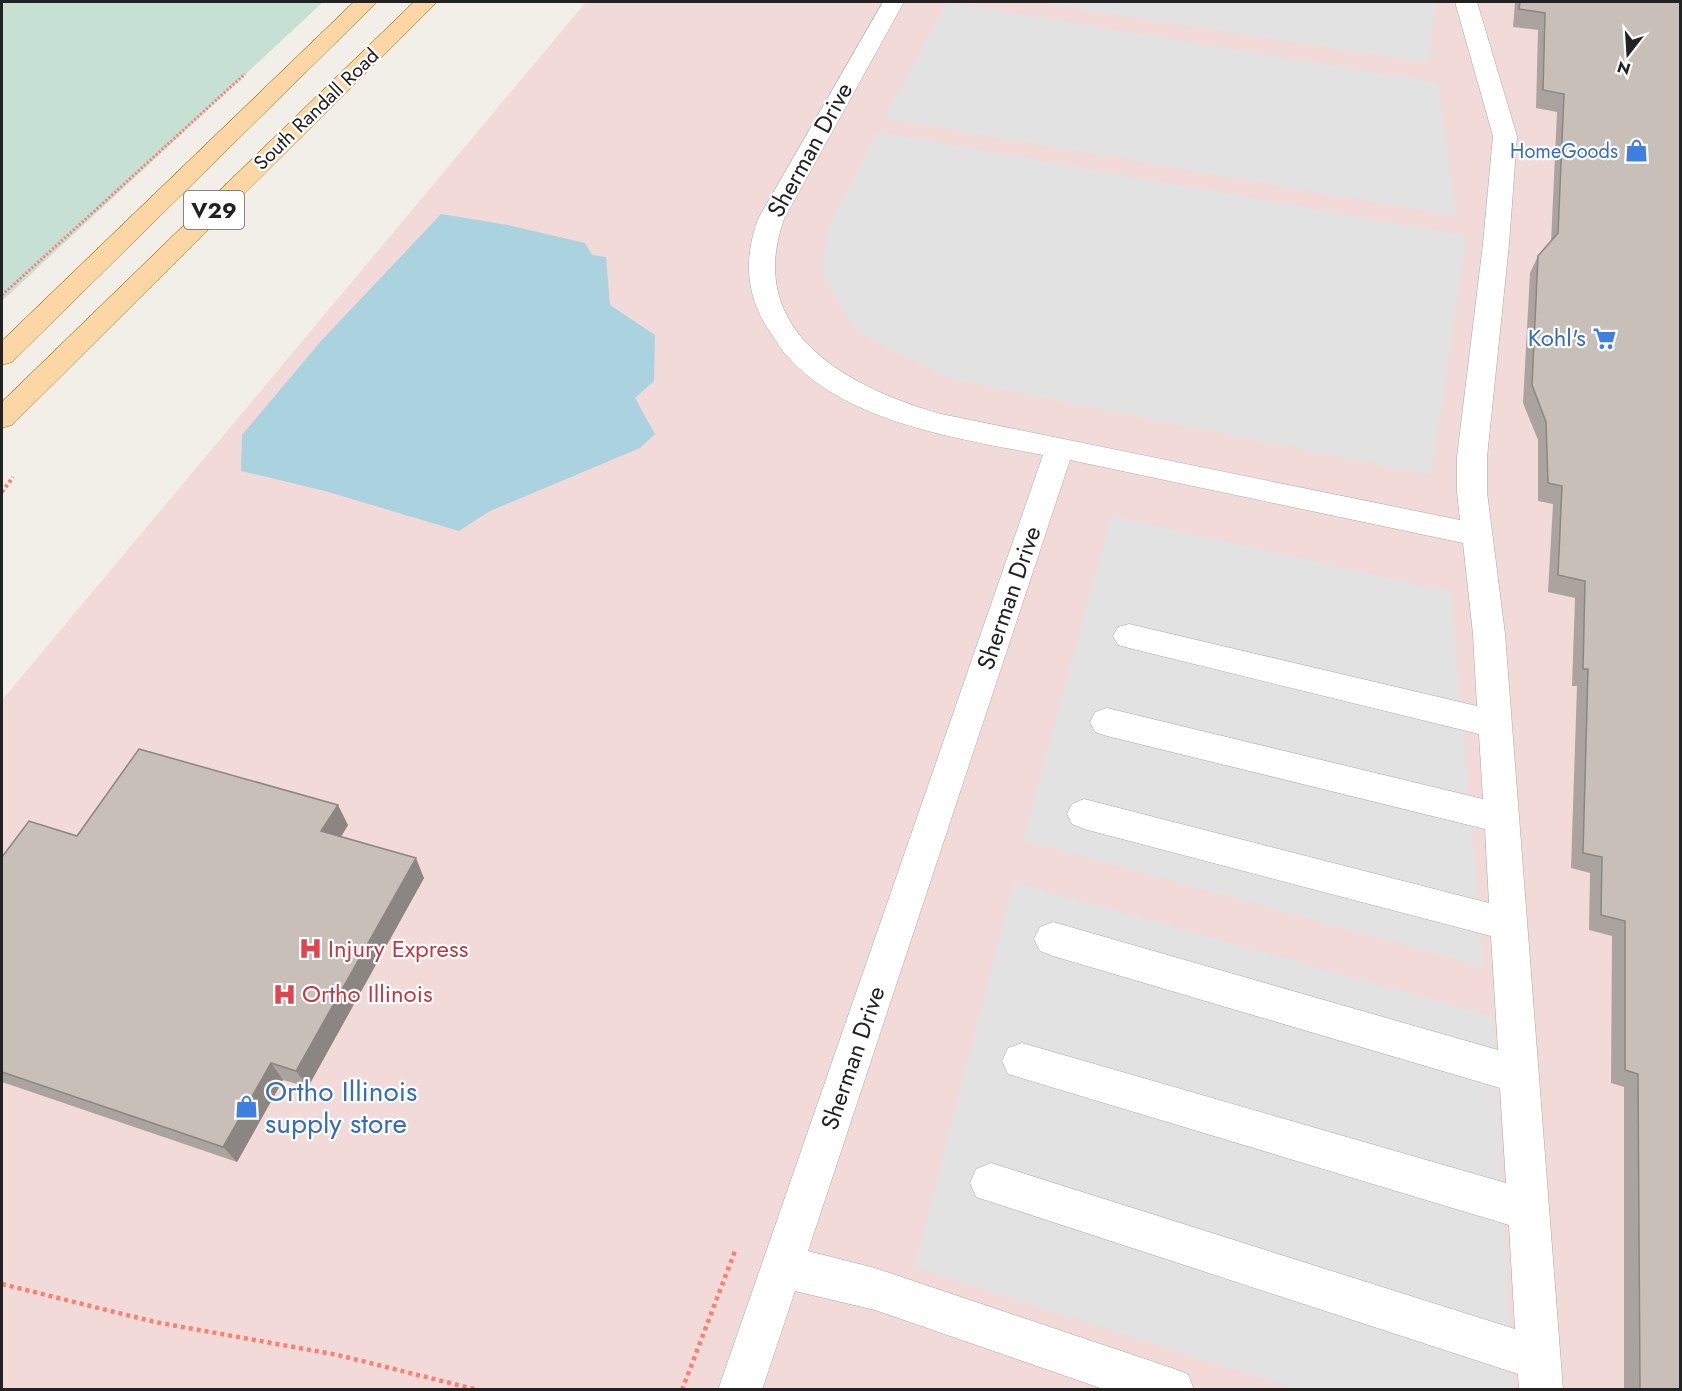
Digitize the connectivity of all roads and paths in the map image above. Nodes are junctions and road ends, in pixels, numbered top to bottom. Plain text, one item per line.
1 (366, 2) edge
2 (426, 2) edge
3 (1466, 2) edge
4 (885, 3) edge
5 (246, 73) dead end
6 (2, 295) edge
7 (2, 356) edge
8 (2, 418) edge
9 (1059, 448) junction
10 (13, 477) dead end
11 (2, 492) edge
12 (1477, 535) junction
13 (1129, 636) dead end
14 (1107, 722) dead end
15 (1495, 724) junction
16 (1084, 814) dead end
17 (1502, 818) junction
18 (1509, 924) junction
19 (1053, 939) dead end
20 (1022, 1061) dead end
21 (1520, 1075) junction
22 (991, 1183) dead end
23 (1529, 1210) junction
24 (735, 1251) dead end
25 (782, 1266) junction
26 (2, 1284) edge
27 (1540, 1374) edge
28 (478, 1389) edge
29 (682, 1389) edge
30 (740, 1389) edge
31 (1172, 1389) edge

1 - 7 main road, South Randall Road / V29
2 - 8 main road, South Randall Road / V29
3 - 12 lane
4 - 9 lane, Sherman Drive
5 - 6 path
9 - 12 lane
9 - 25 lane, Sherman Drive
10 - 11 path
12 - 15 lane
13 - 15 lane
14 - 17 lane
15 - 17 lane
16 - 18 lane
17 - 18 lane
18 - 21 lane
19 - 21 lane
20 - 23 lane
21 - 23 lane
22 - 27 lane
23 - 27 lane
24 - 29 path
25 - 30 lane, Sherman Drive
25 - 31 lane
26 - 28 path

